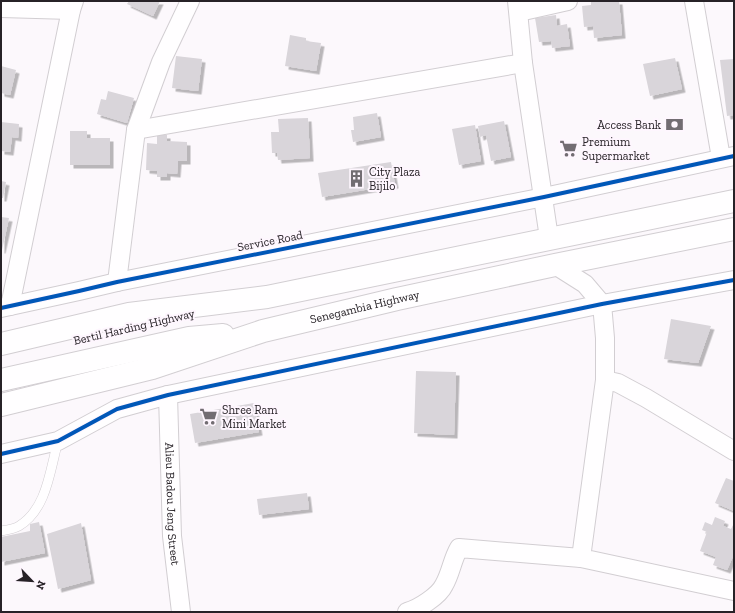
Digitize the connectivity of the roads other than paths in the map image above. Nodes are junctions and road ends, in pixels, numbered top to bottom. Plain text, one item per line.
1 (190, 1) edge
2 (568, 1) edge
3 (694, 1) edge
4 (73, 5) edge
5 (518, 6) edge
6 (1, 8) edge
7 (523, 63) junction
8 (136, 130) junction
9 (728, 157) edge
10 (544, 197) junction
11 (734, 201) edge
12 (734, 229) edge
13 (549, 238) junction
14 (555, 265) junction
15 (734, 280) edge
16 (117, 282) junction
17 (267, 297) junction
18 (602, 304) junction
19 (6, 307) edge
20 (263, 331) junction
21 (1, 344) edge
22 (1, 357) edge
23 (1, 380) edge
24 (605, 380) junction
25 (168, 395) junction
26 (1, 404) edge
27 (58, 441) junction
28 (734, 450) edge
29 (1, 454) edge
30 (1, 531) edge
31 (581, 558) junction
32 (734, 590) edge
33 (181, 612) edge
34 (406, 612) edge

1 - 8 street
2 - 5 street
3 - 9 street
4 - 6 street
4 - 19 street
5 - 7 street
7 - 8 street
7 - 10 street
8 - 16 street
9 - 10 street, Service Road
10 - 13 street
10 - 16 street, Service Road
11 - 13 main road
12 - 14 main road, Senegambia Highway
13 - 17 main road
14 - 18 street
14 - 20 main road, Senegambia Highway
15 - 18 street
16 - 19 street, Service Road
17 - 21 main road
17 - 22 main road, Bertil Harding Highway
18 - 24 street
18 - 25 street
20 - 23 main road, Bertil Harding Highway
20 - 26 main road, Senegambia Highway
24 - 28 street
24 - 31 street
25 - 27 street
25 - 33 street, Alieu Badou Jeng Street
27 - 29 street
27 - 30 lane
31 - 32 street
31 - 34 street

